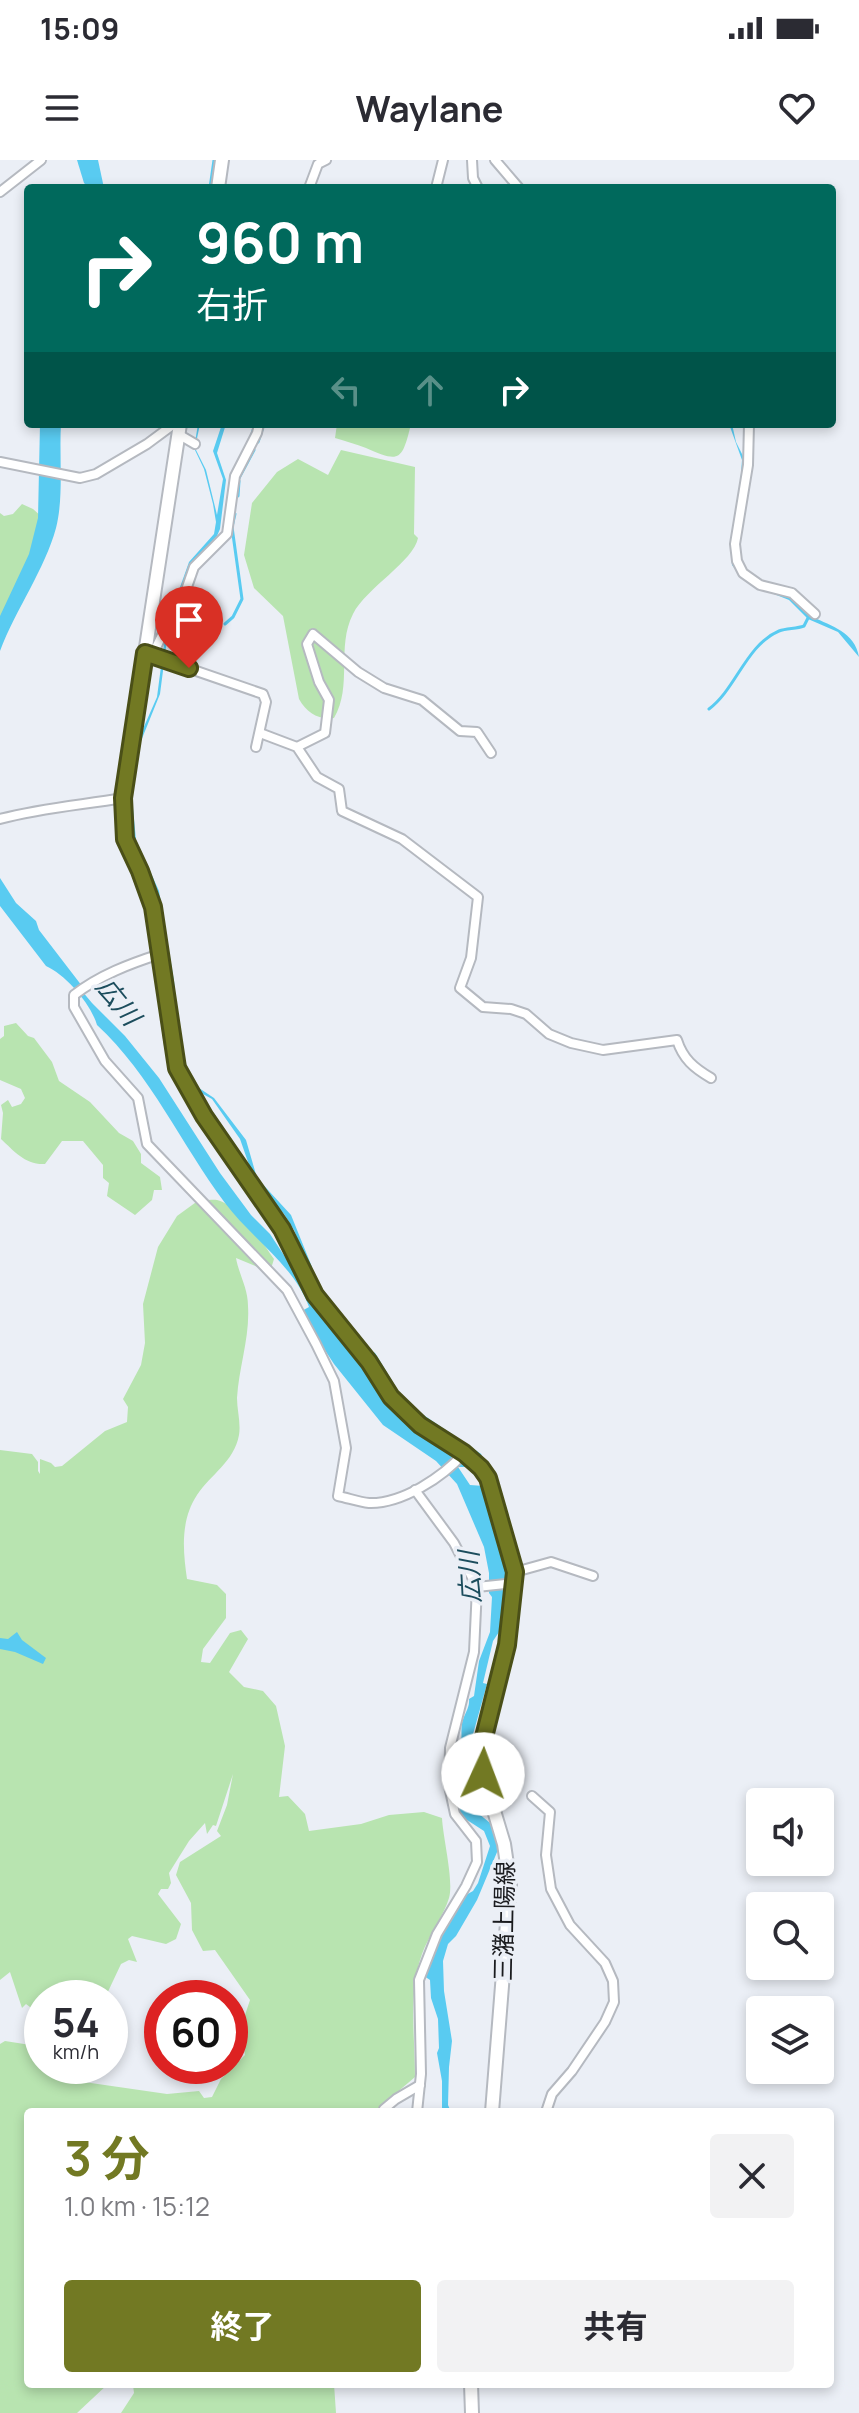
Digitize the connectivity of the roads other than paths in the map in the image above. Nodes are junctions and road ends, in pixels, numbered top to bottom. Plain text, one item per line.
1 (41, 160) edge
2 (222, 160) edge
3 (443, 160) edge
4 (472, 160) edge
5 (495, 160) edge
6 (320, 161) edge
7 (219, 184) edge
8 (311, 184) edge
9 (437, 184) edge
10 (476, 184) edge
11 (516, 184) edge
12 (0, 192) edge
13 (175, 428) edge
14 (177, 428) edge
15 (178, 428) edge
16 (258, 428) edge
17 (749, 428) edge
18 (195, 444) dead end
19 (0, 462) edge
20 (815, 614) dead end
21 (148, 654) junction
22 (260, 733) junction
23 (256, 747) dead end
24 (297, 747) junction
25 (491, 753) dead end
26 (123, 798) junction
27 (0, 819) edge
28 (160, 954) junction
29 (711, 1078) dead end
30 (461, 1456) junction
31 (415, 1490) junction
32 (593, 1576) dead end
33 (512, 1580) junction
34 (477, 1587) junction
35 (532, 1796) dead end
36 (420, 2085) junction
37 (385, 2108) edge
38 (417, 2108) edge
39 (492, 2108) edge
40 (547, 2108) edge
41 (471, 2388) edge
42 (472, 2413) edge

1 - 12 street
2 - 7 main road
3 - 9 street
4 - 10 street
5 - 11 street
6 - 8 street
13 - 19 street
14 - 21 main road, 三潴上陽線
15 - 18 street
16 - 21 street
17 - 20 street
21 - 22 street
21 - 26 main road, 三潴上陽線
22 - 23 street
22 - 24 street
24 - 25 street
24 - 29 street
26 - 27 street
26 - 28 main road, 三潴上陽線
28 - 30 main road, 三潴上陽線
28 - 31 street
30 - 31 street
30 - 33 main road, 三潴上陽線
31 - 34 street
32 - 33 street
33 - 34 street
33 - 39 main road, 三潴上陽線
34 - 36 street
35 - 40 street
36 - 37 street
36 - 38 street
41 - 42 main road

